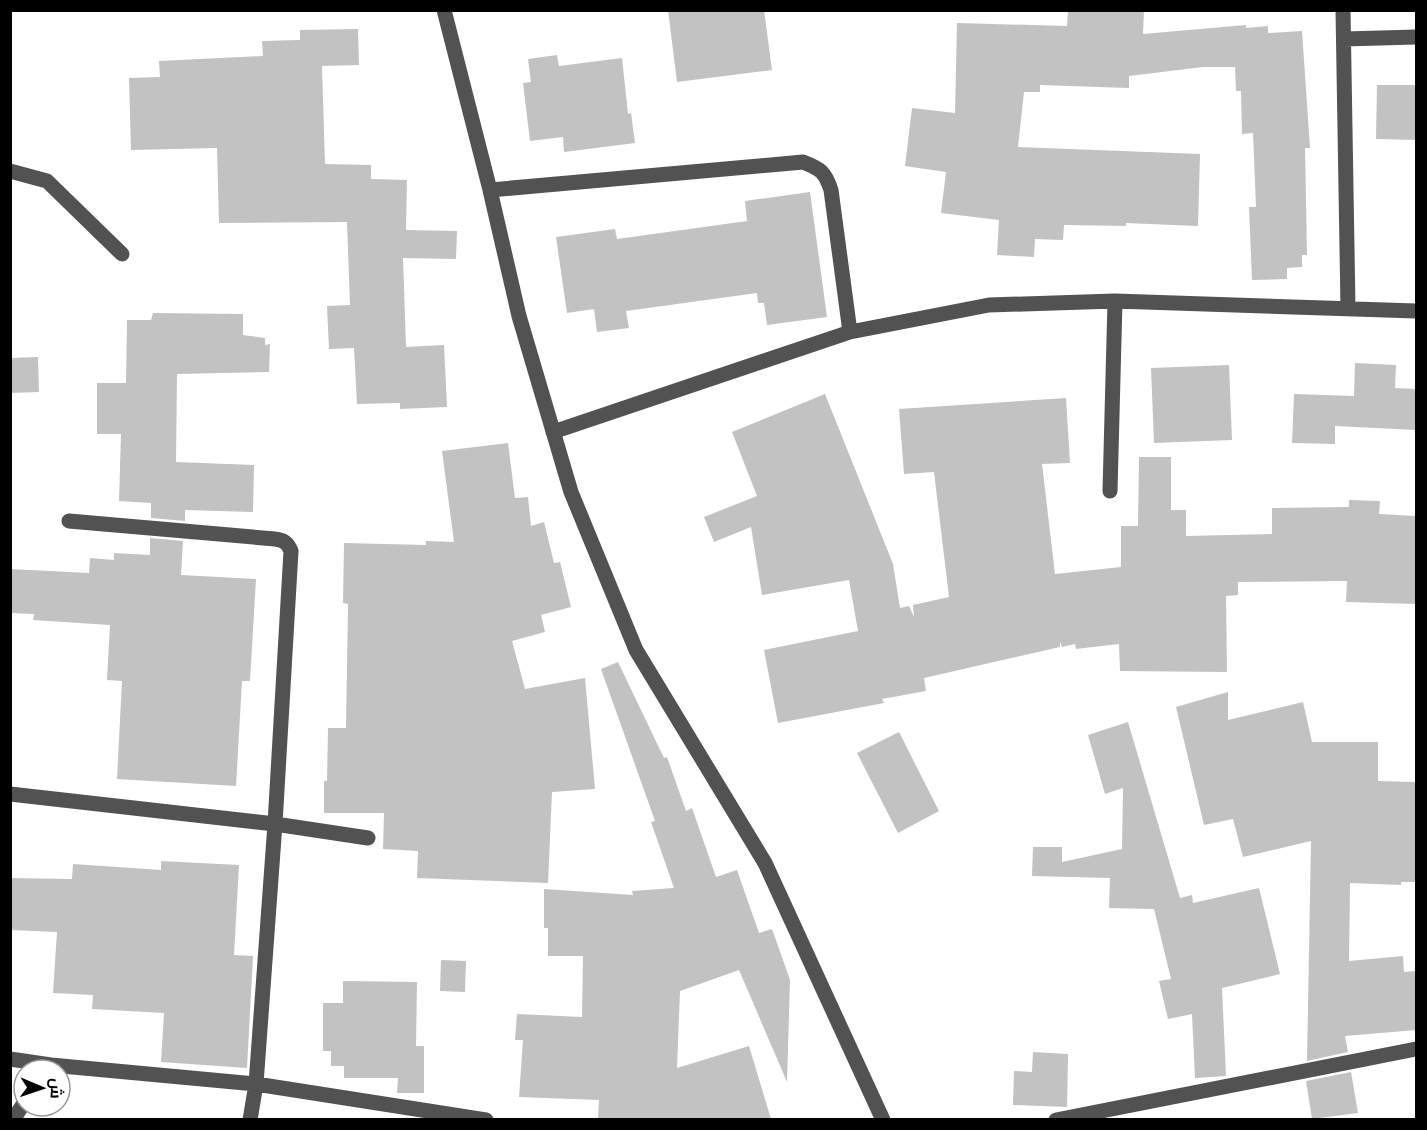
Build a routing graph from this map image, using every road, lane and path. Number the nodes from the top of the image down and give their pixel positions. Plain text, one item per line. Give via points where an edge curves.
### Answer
1 (444, 10) edge
2 (1343, 10) edge
3 (1416, 37) edge
4 (1344, 39) junction
5 (10, 171) edge
6 (490, 189) junction
7 (122, 254) dead end
8 (1115, 301) junction
9 (1348, 308) junction
10 (1416, 311) edge
11 (850, 332) junction
12 (553, 432) junction
13 (1110, 491) dead end
14 (69, 521) dead end
15 (10, 794) edge
16 (275, 824) junction
17 (368, 838) dead end
18 (1416, 1049) edge
19 (72, 1069) edge
20 (256, 1084) junction
21 (250, 1119) edge
22 (486, 1119) edge
23 (883, 1119) edge
24 (1056, 1119) edge

1 - 6 street
2 - 4 street
3 - 4 street
4 - 9 street
5 - 7 street via 46,181
6 - 11 street via 803,162 815,166 825,175 831,190
6 - 12 street via 519,316
8 - 9 street
8 - 11 street via 990,305
8 - 13 street
9 - 10 street
11 - 12 street
12 - 23 street via 571,492 636,650 765,863
14 - 16 street via 275,539 288,545 291,560
15 - 16 street
16 - 17 street
16 - 20 street
18 - 24 street
19 - 20 street
20 - 21 street
20 - 22 street

